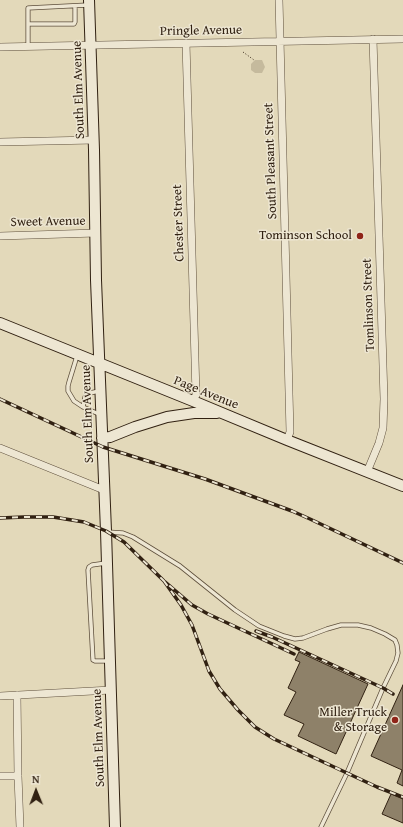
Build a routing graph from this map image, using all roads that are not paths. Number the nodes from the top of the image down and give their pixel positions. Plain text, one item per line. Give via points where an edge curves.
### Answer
1 (278, 0) edge
2 (89, 3) edge
3 (75, 6) junction
4 (28, 24) junction
5 (373, 39) junction
6 (403, 39) edge
7 (280, 41) junction
8 (186, 43) junction
9 (91, 45) junction
10 (28, 46) junction
11 (0, 47) edge
12 (94, 140) junction
13 (0, 142) edge
14 (96, 233) junction
15 (0, 236) edge
16 (0, 323) edge
17 (78, 355) junction
18 (99, 363) junction
19 (100, 391) junction
20 (193, 401) junction
21 (83, 406) junction
22 (221, 412) junction
23 (102, 415) junction
24 (102, 438) junction
25 (287, 440) junction
26 (0, 448) edge
27 (367, 472) junction
28 (403, 486) edge
29 (104, 490) junction
30 (106, 531) junction
31 (107, 563) junction
32 (398, 653) junction
33 (403, 654) edge
34 (110, 660) junction
35 (111, 690) junction
36 (17, 695) junction
37 (0, 696) edge
38 (0, 776) edge
39 (18, 776) junction
40 (20, 827) edge
41 (115, 827) edge
42 (321, 827) edge

1 - 7 street, South Pleasant Street
2 - 3 lane
2 - 9 street, South Elm Avenue
3 - 4 lane via 28,8
3 - 4 lane via 74,24
4 - 10 lane
5 - 6 street, Pringle Avenue
5 - 7 street, Pringle Avenue
5 - 27 street, Tomlinson Street via 384,399 383,428
7 - 8 street, Pringle Avenue
7 - 25 street, South Pleasant Street via 290,432
8 - 9 street, Pringle Avenue
8 - 20 street, Chester Street via 196,394
9 - 10 street, Pringle Avenue
9 - 12 street, South Elm Avenue
10 - 11 street, Pringle Avenue
12 - 13 street
12 - 14 street, South Elm Avenue
14 - 15 street, Sweet Avenue
14 - 18 street, South Elm Avenue
16 - 17 street, Page Avenue
17 - 18 street, Page Avenue
17 - 21 lane via 68,391 74,401
18 - 19 street, South Elm Avenue
18 - 20 street, Page Avenue
19 - 21 lane via 90,393 85,398
19 - 23 street, South Elm Avenue
20 - 22 street, Page Avenue
21 - 23 lane
22 - 24 street via 167,417
22 - 25 street, Page Avenue
23 - 24 street, South Elm Avenue
24 - 29 street, South Elm Avenue
25 - 27 street, Page Avenue
26 - 29 street
27 - 28 street, Page Avenue
29 - 30 street, South Elm Avenue
30 - 31 street, South Elm Avenue
30 - 32 lane via 133,537 160,553 259,626 294,639 342,625 358,625 371,628 395,640
31 - 34 street, South Elm Avenue
31 - 34 lane via 92,565 88,570 93,660
32 - 33 lane
32 - 42 lane
34 - 35 street, South Elm Avenue
35 - 36 street
35 - 41 street, South Elm Avenue
36 - 37 street
36 - 39 street
38 - 39 street
39 - 40 street

